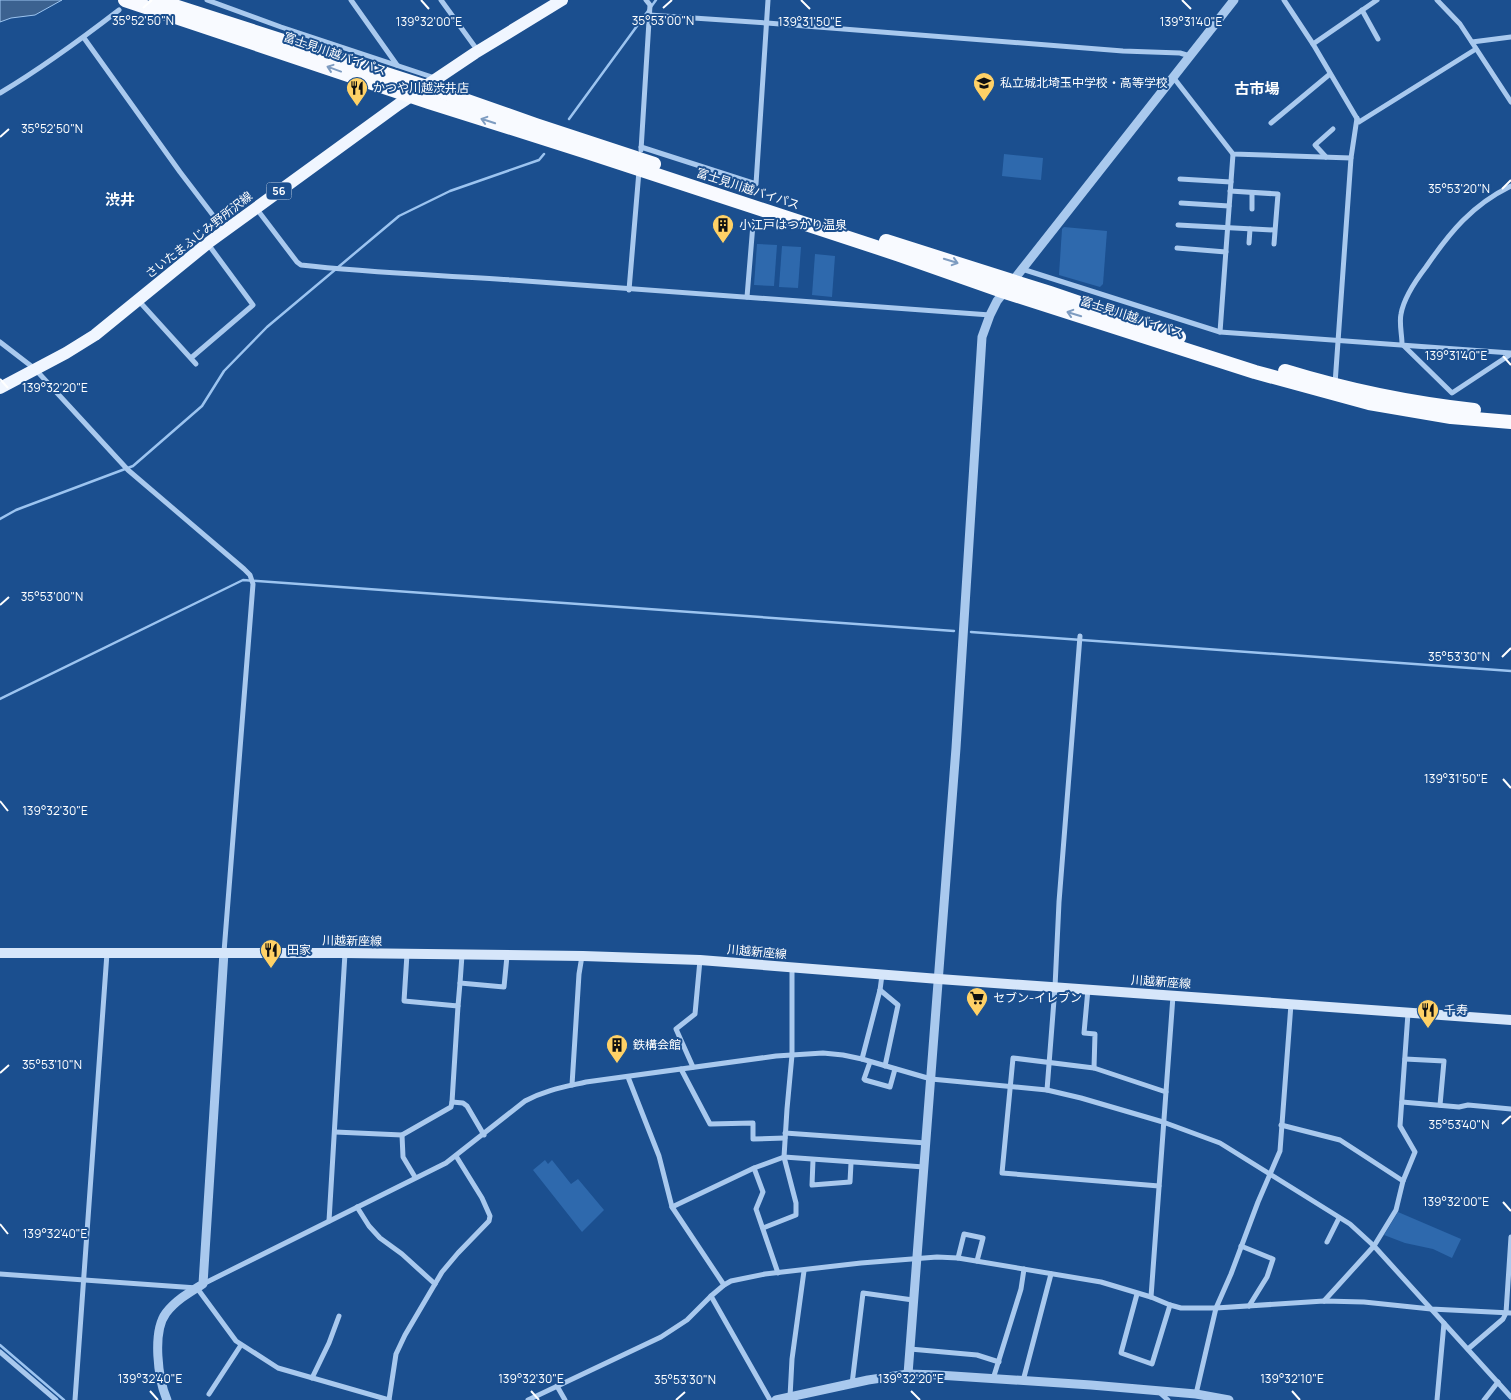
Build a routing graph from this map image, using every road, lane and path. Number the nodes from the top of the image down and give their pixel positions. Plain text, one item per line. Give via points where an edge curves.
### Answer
1 (156, 0) edge
2 (206, 0) edge
3 (351, 0) edge
4 (441, 0) edge
5 (562, 0) edge
6 (646, 0) edge
7 (768, 0) edge
8 (1234, 0) edge
9 (1284, 0) edge
10 (1377, 0) edge
11 (1437, 0) edge
12 (122, 5) edge
13 (1362, 10) junction
14 (649, 15) junction
15 (767, 22) junction
16 (1511, 37) edge
17 (84, 38) junction
18 (1378, 40) dead end
19 (1472, 42) junction
20 (1313, 44) junction
21 (1476, 49) junction
22 (478, 52) junction
23 (1190, 56) junction
24 (397, 65) junction
25 (1330, 74) junction
26 (1173, 77) junction
27 (437, 78) junction
28 (425, 86) junction
29 (0, 93) edge
30 (411, 95) junction
31 (1511, 102) edge
32 (1357, 118) junction
33 (1271, 123) dead end
34 (1333, 129) dead end
35 (1233, 154) junction
36 (1326, 157) junction
37 (640, 158) junction
38 (1351, 158) junction
39 (1180, 179) dead end
40 (1230, 182) junction
41 (1511, 186) edge
42 (1230, 191) junction
43 (1252, 193) junction
44 (1182, 203) dead end
45 (1229, 206) junction
46 (256, 208) junction
47 (1252, 209) dead end
48 (753, 224) dead end
49 (1178, 225) dead end
50 (1228, 228) junction
51 (1250, 228) junction
52 (1274, 230) junction
53 (225, 231) junction
54 (208, 243) junction
55 (1249, 243) dead end
56 (1274, 244) dead end
57 (1177, 248) dead end
58 (1226, 252) junction
59 (1022, 269) junction
60 (1008, 286) junction
61 (629, 290) junction
62 (747, 297) junction
63 (138, 299) junction
64 (990, 315) junction
65 (1220, 332) junction
66 (1338, 339) junction
67 (0, 342) edge
68 (1402, 344) junction
69 (1511, 353) edge
70 (191, 358) junction
71 (196, 364) dead end
72 (35, 369) junction
73 (1335, 385) junction
74 (0, 388) edge
75 (1511, 412) edge
76 (1511, 422) edge
77 (1080, 636) dead end
78 (224, 952) junction
79 (0, 953) edge
80 (107, 953) junction
81 (345, 953) junction
82 (408, 954) junction
83 (462, 955) junction
84 (506, 956) junction
85 (582, 956) junction
86 (700, 960) junction
87 (792, 967) junction
88 (882, 974) junction
89 (939, 979) junction
90 (460, 983) junction
91 (1055, 987) junction
92 (1088, 989) junction
93 (880, 990) junction
94 (1173, 995) junction
95 (1291, 1004) junction
96 (458, 1006) junction
97 (1408, 1012) junction
98 (1511, 1020) edge
99 (792, 1055) junction
100 (862, 1059) junction
101 (1405, 1059) junction
102 (870, 1062) junction
103 (1050, 1064) junction
104 (885, 1066) junction
105 (693, 1068) junction
106 (1094, 1068) junction
107 (681, 1069) junction
108 (895, 1069) junction
109 (628, 1077) junction
110 (931, 1079) junction
111 (572, 1085) junction
112 (1010, 1087) junction
113 (1047, 1090) junction
114 (1166, 1092) junction
115 (452, 1102) junction
116 (1402, 1102) junction
117 (1440, 1105) junction
118 (1511, 1109) edge
119 (1163, 1122) junction
120 (1281, 1125) junction
121 (335, 1132) junction
122 (402, 1135) junction
123 (484, 1135) junction
124 (785, 1136) junction
125 (926, 1143) junction
126 (456, 1156) junction
127 (784, 1157) junction
128 (813, 1160) junction
129 (851, 1163) junction
130 (924, 1167) junction
131 (754, 1168) junction
132 (1270, 1173) junction
133 (415, 1177) junction
134 (1403, 1181) junction
135 (1159, 1186) junction
136 (357, 1207) junction
137 (672, 1207) junction
138 (1340, 1218) junction
139 (329, 1221) junction
140 (763, 1228) junction
141 (1511, 1237) edge
142 (1327, 1242) dead end
143 (1241, 1246) junction
144 (1374, 1246) junction
145 (917, 1258) junction
146 (958, 1258) junction
147 (977, 1261) junction
148 (1024, 1269) junction
149 (804, 1271) junction
150 (778, 1273) junction
151 (0, 1274) edge
152 (1050, 1274) junction
153 (83, 1280) junction
154 (435, 1284) junction
155 (724, 1285) junction
156 (200, 1286) junction
157 (1137, 1294) junction
158 (710, 1296) junction
159 (1150, 1297) junction
160 (913, 1300) junction
161 (1324, 1301) junction
162 (1170, 1305) junction
163 (1249, 1306) junction
164 (1216, 1308) junction
165 (1431, 1309) junction
166 (1508, 1313) edge
167 (339, 1316) dead end
168 (1444, 1323) junction
169 (240, 1345) junction
170 (910, 1349) junction
171 (1468, 1349) junction
172 (0, 1352) edge
173 (999, 1362) junction
174 (908, 1374) junction
175 (312, 1378) junction
176 (993, 1379) junction
177 (1023, 1381) junction
178 (1498, 1382) junction
179 (852, 1384) junction
180 (557, 1386) junction
181 (1159, 1391) junction
182 (209, 1394) dead end
183 (1196, 1394) junction
184 (790, 1397) junction
185 (1511, 1397) edge
186 (56, 1400) edge
187 (75, 1400) edge
188 (167, 1400) edge
189 (389, 1400) edge
190 (528, 1400) edge
191 (565, 1400) edge
192 (770, 1400) edge
193 (776, 1400) edge
194 (1168, 1400) edge
195 (1229, 1400) edge
196 (1437, 1400) edge
197 (1484, 1400) edge

1 - 28 highway, 富士見川越バイパス
2 - 24 street
3 - 24 street
4 - 22 street
5 - 22 main road, さいたまふじみ野所沢線 / 56
6 - 14 street via 650,5
7 - 15 street
8 - 23 street
9 - 20 street
10 - 13 street
11 - 19 street
12 - 17 street
30 -> 12 highway, 富士見川越バイパス
13 - 18 street
13 - 20 street
14 - 15 street
14 - 37 street
15 - 23 street
15 - 37 street via 756,184
16 - 19 street
17 - 29 street
17 - 53 street
19 - 21 street
20 - 25 street
21 - 31 street
21 - 32 street via 1359,122
22 - 27 main road, さいたまふじみ野所沢線 / 56
23 - 26 street
24 - 27 street
25 - 32 street
25 - 33 street
26 - 35 street
26 - 59 street
27 - 28 main road, さいたまふじみ野所沢線 / 56
28 - 30 main road, さいたまふじみ野所沢線 / 56
28 - 37 highway, 富士見川越バイパス via 536,126
37 -> 30 highway, 富士見川越バイパス
30 - 46 main road, さいたまふじみ野所沢線 / 56
32 - 38 street
34 - 36 street via 1315,144
35 - 36 street
35 - 40 street
36 - 38 street
37 - 60 highway, 富士見川越バイパス
37 - 61 street
38 - 66 street
39 - 40 street
40 - 42 street
41 - 68 street via 1483,202 1464,219 1448,235 1418,278 1401,314
42 - 43 street
42 - 45 street
43 - 47 street
43 - 52 street via 1278,194
44 - 45 street
45 - 50 street
46 - 53 main road, さいたまふじみ野所沢線 / 56
46 - 61 street via 301,264
48 - 62 street
49 - 50 street
50 - 51 street
50 - 58 street
51 - 52 street
51 - 55 street
52 - 56 street
53 - 54 main road, さいたまふじみ野所沢線 / 56
54 - 63 main road, さいたまふじみ野所沢線 / 56
54 - 70 street via 253,305
57 - 58 street
58 - 65 street
59 - 60 street
59 - 65 street
60 - 64 street
60 - 73 highway, 富士見川越バイパス
76 -> 60 highway, 富士見川越バイパス via 1418,412 1334,395 1255,372
61 - 62 street
62 - 64 street
63 - 70 street
63 - 72 main road, さいたまふじみ野所沢線 / 56 via 95,335
64 - 89 street via 982,338 979,368
65 - 66 street
66 - 68 street
66 - 73 street
67 - 72 street
68 - 69 street
68 - 69 street via 1452,393
70 - 71 street
72 - 74 main road, さいたまふじみ野所沢線 / 56
72 - 78 street via 128,470 244,569 253,584
73 - 75 highway, 富士見川越バイパス via 1422,403
77 - 91 street
78 - 80 main road, 川越新座線
78 - 81 main road, 川越新座線
78 - 156 street
79 - 80 main road, 川越新座線
80 - 153 street
81 - 82 main road, 川越新座線
81 - 121 street
82 - 83 main road, 川越新座線
82 - 96 street via 404,1001
83 - 84 main road, 川越新座線
83 - 90 street
84 - 85 main road, 川越新座線
84 - 90 street via 504,987
85 - 86 main road, 川越新座線
85 - 111 street
86 - 87 main road, 川越新座線
86 - 105 street via 695,1014 676,1029
87 - 88 main road, 川越新座線
87 - 99 street
88 - 89 main road, 川越新座線
88 - 93 street
89 - 91 main road, 川越新座線
89 - 110 street
90 - 96 street
91 - 92 main road, 川越新座線
91 - 103 street
92 - 94 main road, 川越新座線
92 - 106 street via 1084,1033 1096,1034
93 - 100 street
93 - 104 street via 898,1005
94 - 95 main road, 川越新座線
94 - 114 street
95 - 97 main road, 川越新座線
95 - 120 street
96 - 115 street
97 - 98 main road, 川越新座線
97 - 101 street
99 - 100 street via 823,1053
99 - 105 street
99 - 124 street
100 - 102 street
101 - 116 street
101 - 117 street via 1444,1061
102 - 104 street
102 - 108 street via 864,1079 890,1087
103 - 106 street
103 - 112 street via 1013,1058
103 - 113 street
104 - 108 street
105 - 107 street
106 - 114 street
107 - 109 street
107 - 124 street via 710,1124 753,1123 753,1139
108 - 110 street
109 - 111 street
109 - 137 street via 659,1156
110 - 112 street
110 - 125 street
111 - 123 street via 525,1101
112 - 113 street
112 - 135 street via 1002,1173
113 - 119 street
114 - 119 street
115 - 122 street via 451,1107
115 - 123 street via 467,1106
116 - 117 street
116 - 134 street via 1400,1126 1415,1152
117 - 118 street
119 - 132 street via 1220,1143
119 - 135 street
120 - 132 street via 1280,1151
120 - 134 street via 1340,1140
121 - 122 street
121 - 139 street
122 - 133 street via 403,1157
123 - 126 street
124 - 125 street
124 - 127 street
125 - 130 street
126 - 133 street
126 - 154 street via 490,1216
127 - 128 street
127 - 131 street
127 - 140 street via 796,1215
128 - 129 street
128 - 129 street via 812,1185 850,1182
129 - 130 street
130 - 145 street
131 - 137 street
131 - 140 street via 762,1192 756,1209
132 - 138 street
132 - 143 street
133 - 136 street
134 - 144 street via 1396,1210
135 - 159 street
136 - 139 street
136 - 154 street via 374,1232
137 - 155 street
138 - 142 street
138 - 144 street
139 - 156 street
140 - 150 street
141 - 166 street
143 - 163 street via 1273,1259
143 - 164 street
144 - 161 street
144 - 165 street
145 - 146 street
145 - 149 street
145 - 160 street
146 - 147 street
146 - 147 street via 964,1234 982,1238
147 - 148 street
148 - 152 street
148 - 173 street
149 - 150 street
149 - 184 street
150 - 155 street
151 - 153 street
152 - 157 street via 1101,1282
152 - 177 street
153 - 156 street
153 - 187 street
154 - 189 street via 396,1354
155 - 158 street
156 - 169 street
156 - 188 street via 172,1306 161,1325 159,1374
157 - 159 street
157 - 162 street via 1121,1354 1152,1364
158 - 180 street via 687,1320 662,1337
158 - 192 street
159 - 162 street
160 - 170 street
160 - 179 street via 863,1293
161 - 163 street
161 - 165 street
162 - 164 street
163 - 164 street
164 - 183 street
165 - 166 street
165 - 168 street
166 - 171 street
167 - 175 street
168 - 171 street
168 - 196 street
169 - 175 street via 278,1368
169 - 182 street
170 - 173 street via 977,1355
170 - 174 street
171 - 178 street
172 - 186 street
173 - 176 street
174 - 176 street
174 - 179 street
175 - 189 street
176 - 177 street
177 - 181 street
178 - 185 street
178 - 197 street
179 - 184 street
180 - 190 street
180 - 191 street
181 - 183 street
181 - 194 street
183 - 195 street
184 - 193 street

